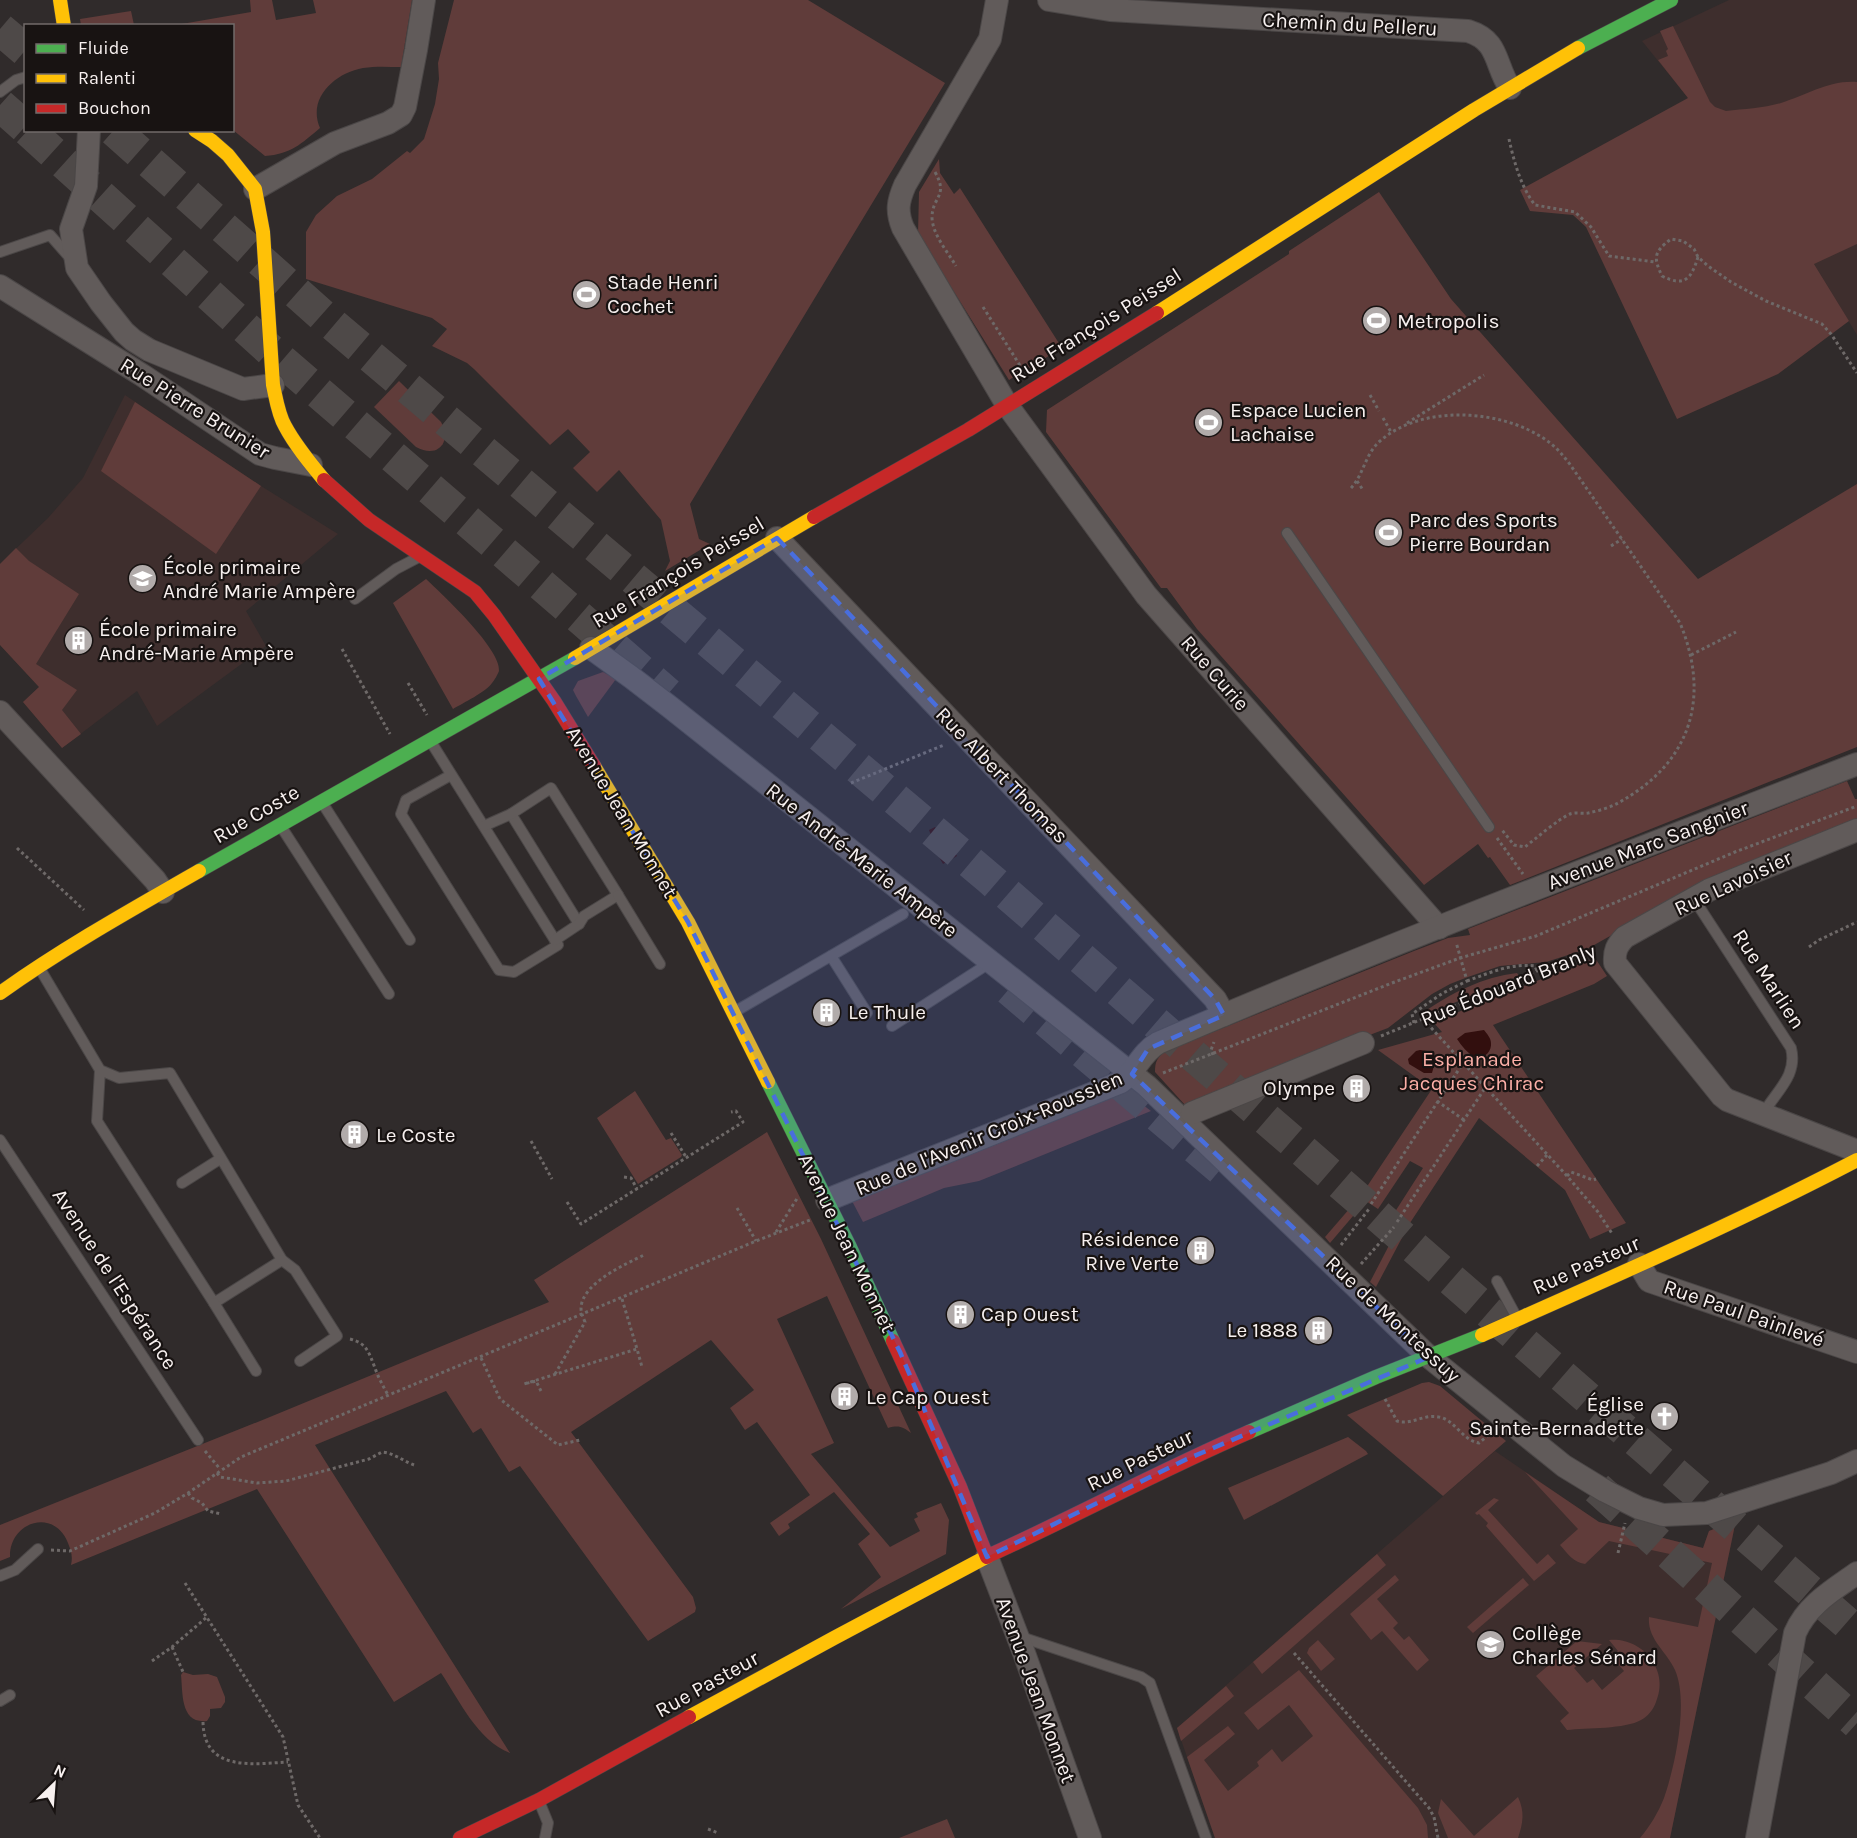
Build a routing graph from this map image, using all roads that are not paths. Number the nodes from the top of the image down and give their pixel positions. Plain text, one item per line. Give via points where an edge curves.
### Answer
1 (60, 0) edge
2 (424, 0) edge
3 (997, 0) edge
4 (1049, 0) edge
5 (1671, 0) edge
6 (1109, 5) edge
7 (64, 24) edge
8 (24, 78) edge
9 (1510, 88) junction
10 (0, 92) edge
11 (89, 132) edge
12 (198, 132) edge
13 (255, 189) junction
14 (0, 252) edge
15 (77, 268) junction
16 (0, 286) edge
17 (273, 386) junction
18 (1007, 405) junction
19 (311, 465) junction
20 (1287, 533) dead end
21 (777, 538) junction
22 (422, 555) junction
23 (355, 599) dead end
24 (591, 648) junction
25 (539, 679) junction
26 (0, 712) edge
27 (433, 737) junction
28 (1857, 764) edge
29 (452, 775) junction
30 (321, 801) junction
31 (511, 814) junction
32 (280, 824) junction
33 (1493, 824) road end
34 (484, 826) junction
35 (1857, 830) edge
36 (163, 892) junction
37 (618, 895) junction
38 (1694, 899) junction
39 (903, 914) dead end
40 (579, 924) junction
41 (1447, 932) junction
42 (410, 940) dead end
43 (555, 940) junction
44 (1616, 948) joint
45 (831, 956) junction
46 (991, 962) junction
47 (660, 964) dead end
48 (38, 966) junction
49 (0, 993) edge
50 (389, 994) dead end
51 (733, 1012) junction
52 (867, 1012) dead end
53 (1224, 1015) junction
54 (892, 1026) dead end
55 (1363, 1043) road end
56 (100, 1070) junction
57 (1139, 1080) junction
58 (1192, 1113) dead end
59 (1763, 1114) junction
60 (0, 1140) edge
61 (1857, 1151) edge
62 (220, 1159) junction
63 (1857, 1160) edge
64 (182, 1183) dead end
65 (827, 1200) junction
66 (282, 1260) junction
67 (1639, 1264) junction
68 (1497, 1281) dead end
69 (214, 1303) junction
70 (1517, 1318) junction
71 (1857, 1352) edge
72 (1429, 1357) junction
73 (300, 1361) dead end
74 (256, 1371) dead end
75 (198, 1440) road end
76 (1857, 1461) edge
77 (38, 1549) road end
78 (987, 1557) junction
79 (1857, 1573) edge
80 (0, 1576) edge
81 (1018, 1636) junction
82 (10, 1695) dead end
83 (0, 1701) edge
84 (539, 1800) junction
85 (460, 1838) edge
86 (545, 1838) edge
87 (1090, 1838) edge
88 (1206, 1838) edge
89 (1757, 1838) edge

1 - 7 street
2 - 13 street via 401,116 335,143
3 - 18 street, Rue Curie via 990,39 898,201 898,215
4 - 6 street, Chemin du Pelleru
5 - 9 street, Rue François Peissel via 1586,43
6 - 9 street, Chemin du Pelleru via 1468,31 1492,46
8 - 10 lane
9 - 18 street, Rue François Peissel
11 - 15 street via 86,186 71,229
12 - 13 street via 228,155
13 - 17 street via 263,232
14 - 15 lane via 50,235
15 - 17 street via 124,332 149,350 243,389
16 - 19 street, Rue Pierre Brunier via 260,454
17 - 19 street via 284,425
18 - 21 street, Rue François Peissel
18 - 41 street, Rue Curie via 1146,595
19 - 22 street via 351,506
20 - 33 lane
21 - 24 street, Rue François Peissel
21 - 53 street, Rue Albert Thomas via 1215,999
22 - 23 lane
22 - 25 street via 475,592
24 - 25 street, Rue François Peissel
24 - 46 street, Rue André-Marie Ampère
25 - 27 street, Rue Coste
25 - 51 street, Avenue Jean Monnet via 669,888
26 - 36 street
27 - 29 lane
27 - 30 street, Rue Coste
28 - 41 street, Avenue Marc Sangnier via 1534,890
29 - 34 lane
29 - 43 lane via 406,800 401,814 419,843 499,970 514,972 558,945
30 - 32 street, Rue Coste
30 - 42 lane
31 - 34 lane
31 - 37 lane via 551,789
31 - 40 lane
32 - 36 street, Rue Coste
32 - 50 lane
34 - 43 lane
35 - 38 street, Rue Lavoisier
36 - 48 street, Rue Coste
37 - 40 lane via 584,916
37 - 47 lane
38 - 44 street, Rue Lavoisier via 1625,937
38 - 59 lane, Rue Marlien via 1791,1048 1793,1067
39 - 45 lane
40 - 43 lane
41 - 53 street, Rue de l'Avenir Croix-Roussien
44 - 59 street, Rue Édouard Branly via 1615,963 1722,1096
45 - 51 lane
45 - 52 lane
46 - 54 lane
46 - 57 street, Rue André-Marie Ampère
48 - 49 street, Rue Coste
48 - 56 lane
51 - 65 street, Avenue Jean Monnet
53 - 57 street, Rue de l'Avenir Croix-Roussien via 1148,1049
55 - 58 street
56 - 62 lane via 119,1078 170,1073
56 - 69 lane via 98,1121
57 - 65 street, Rue de l'Avenir Croix-Roussien via 1121,1082
57 - 72 street, Rue de Montessuy
59 - 61 street, Rue Édouard Branly
60 - 75 lane, Avenue de l'Espérance
62 - 64 lane
62 - 66 lane
63 - 67 street, Rue Pasteur
65 - 78 street, Avenue Jean Monnet via 960,1486
66 - 69 lane
66 - 73 lane via 295,1270 337,1336
67 - 70 street, Rue Pasteur
67 - 71 street, Rue Paul Painlevé via 1649,1281 1656,1284
68 - 70 lane
69 - 74 lane
70 - 72 street, Rue Pasteur
72 - 76 street, Rue de Montessuy via 1564,1466 1631,1504 1663,1515 1707,1513
72 - 78 street, Rue Pasteur via 1187,1459
77 - 80 lane via 15,1570
78 - 81 street, Avenue Jean Monnet
78 - 84 street, Rue Pasteur
79 - 89 street via 1805,1613 1795,1633
81 - 87 street, Avenue Jean Monnet
81 - 88 lane via 1150,1683
82 - 83 lane
84 - 85 street, Rue Pasteur
84 - 86 lane via 548,1823

